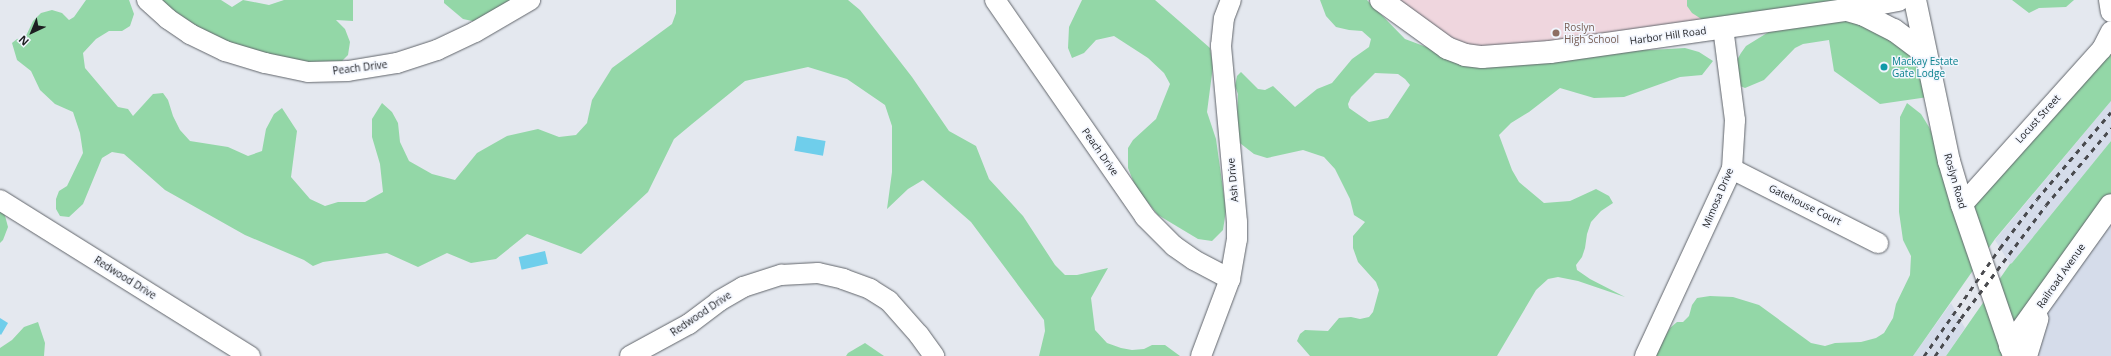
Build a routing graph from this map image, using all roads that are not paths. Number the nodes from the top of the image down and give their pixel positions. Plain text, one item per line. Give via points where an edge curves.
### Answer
1 (147, 0) edge
2 (530, 0) edge
3 (995, 0) edge
4 (1231, 0) edge
5 (1380, 0) edge
6 (1898, 0) edge
7 (1915, 0) edge
8 (2109, 0) edge
9 (1846, 10) junction
10 (2111, 12) edge
11 (1723, 28) junction
12 (2111, 31) edge
13 (1926, 54) junction
14 (1732, 169) junction
15 (0, 200) edge
16 (1962, 205) junction
17 (2111, 205) edge
18 (1878, 242) dead end
19 (1230, 278) junction
20 (2017, 353) edge
21 (250, 356) edge
22 (630, 356) edge
23 (934, 356) edge
24 (1201, 356) edge
25 (1645, 356) edge

1 - 2 street, Peach Drive via 190,34 225,51 308,72 348,71 397,63 437,50 475,32
3 - 19 street, Peach Drive via 1145,217 1174,246 1194,260
4 - 19 street, Ash Drive via 1224,18 1221,46 1237,222 1235,257
5 - 11 street, Harbor Hill Road via 1447,48 1466,55 1482,57 1550,52
6 - 9 street, Harbor Hill Road
7 - 13 street, Roslyn Road
8 - 10 street
9 - 11 street, Harbor Hill Road
9 - 13 street via 1864,15 1894,30
11 - 14 street, Mimosa Drive via 1735,120
12 - 16 street, Locust Street via 2102,49
13 - 16 street, Roslyn Road via 1949,161
14 - 18 street, Gatehouse Court
14 - 25 street, Mimosa Drive
15 - 21 street, Redwood Drive
16 - 20 street, Roslyn Road
17 - 20 street, Railroad Avenue via 2041,305
19 - 24 street, Ash Drive
22 - 23 street, Redwood Drive via 689,324 719,301 743,287 781,275 818,273 870,289 888,301 920,335

